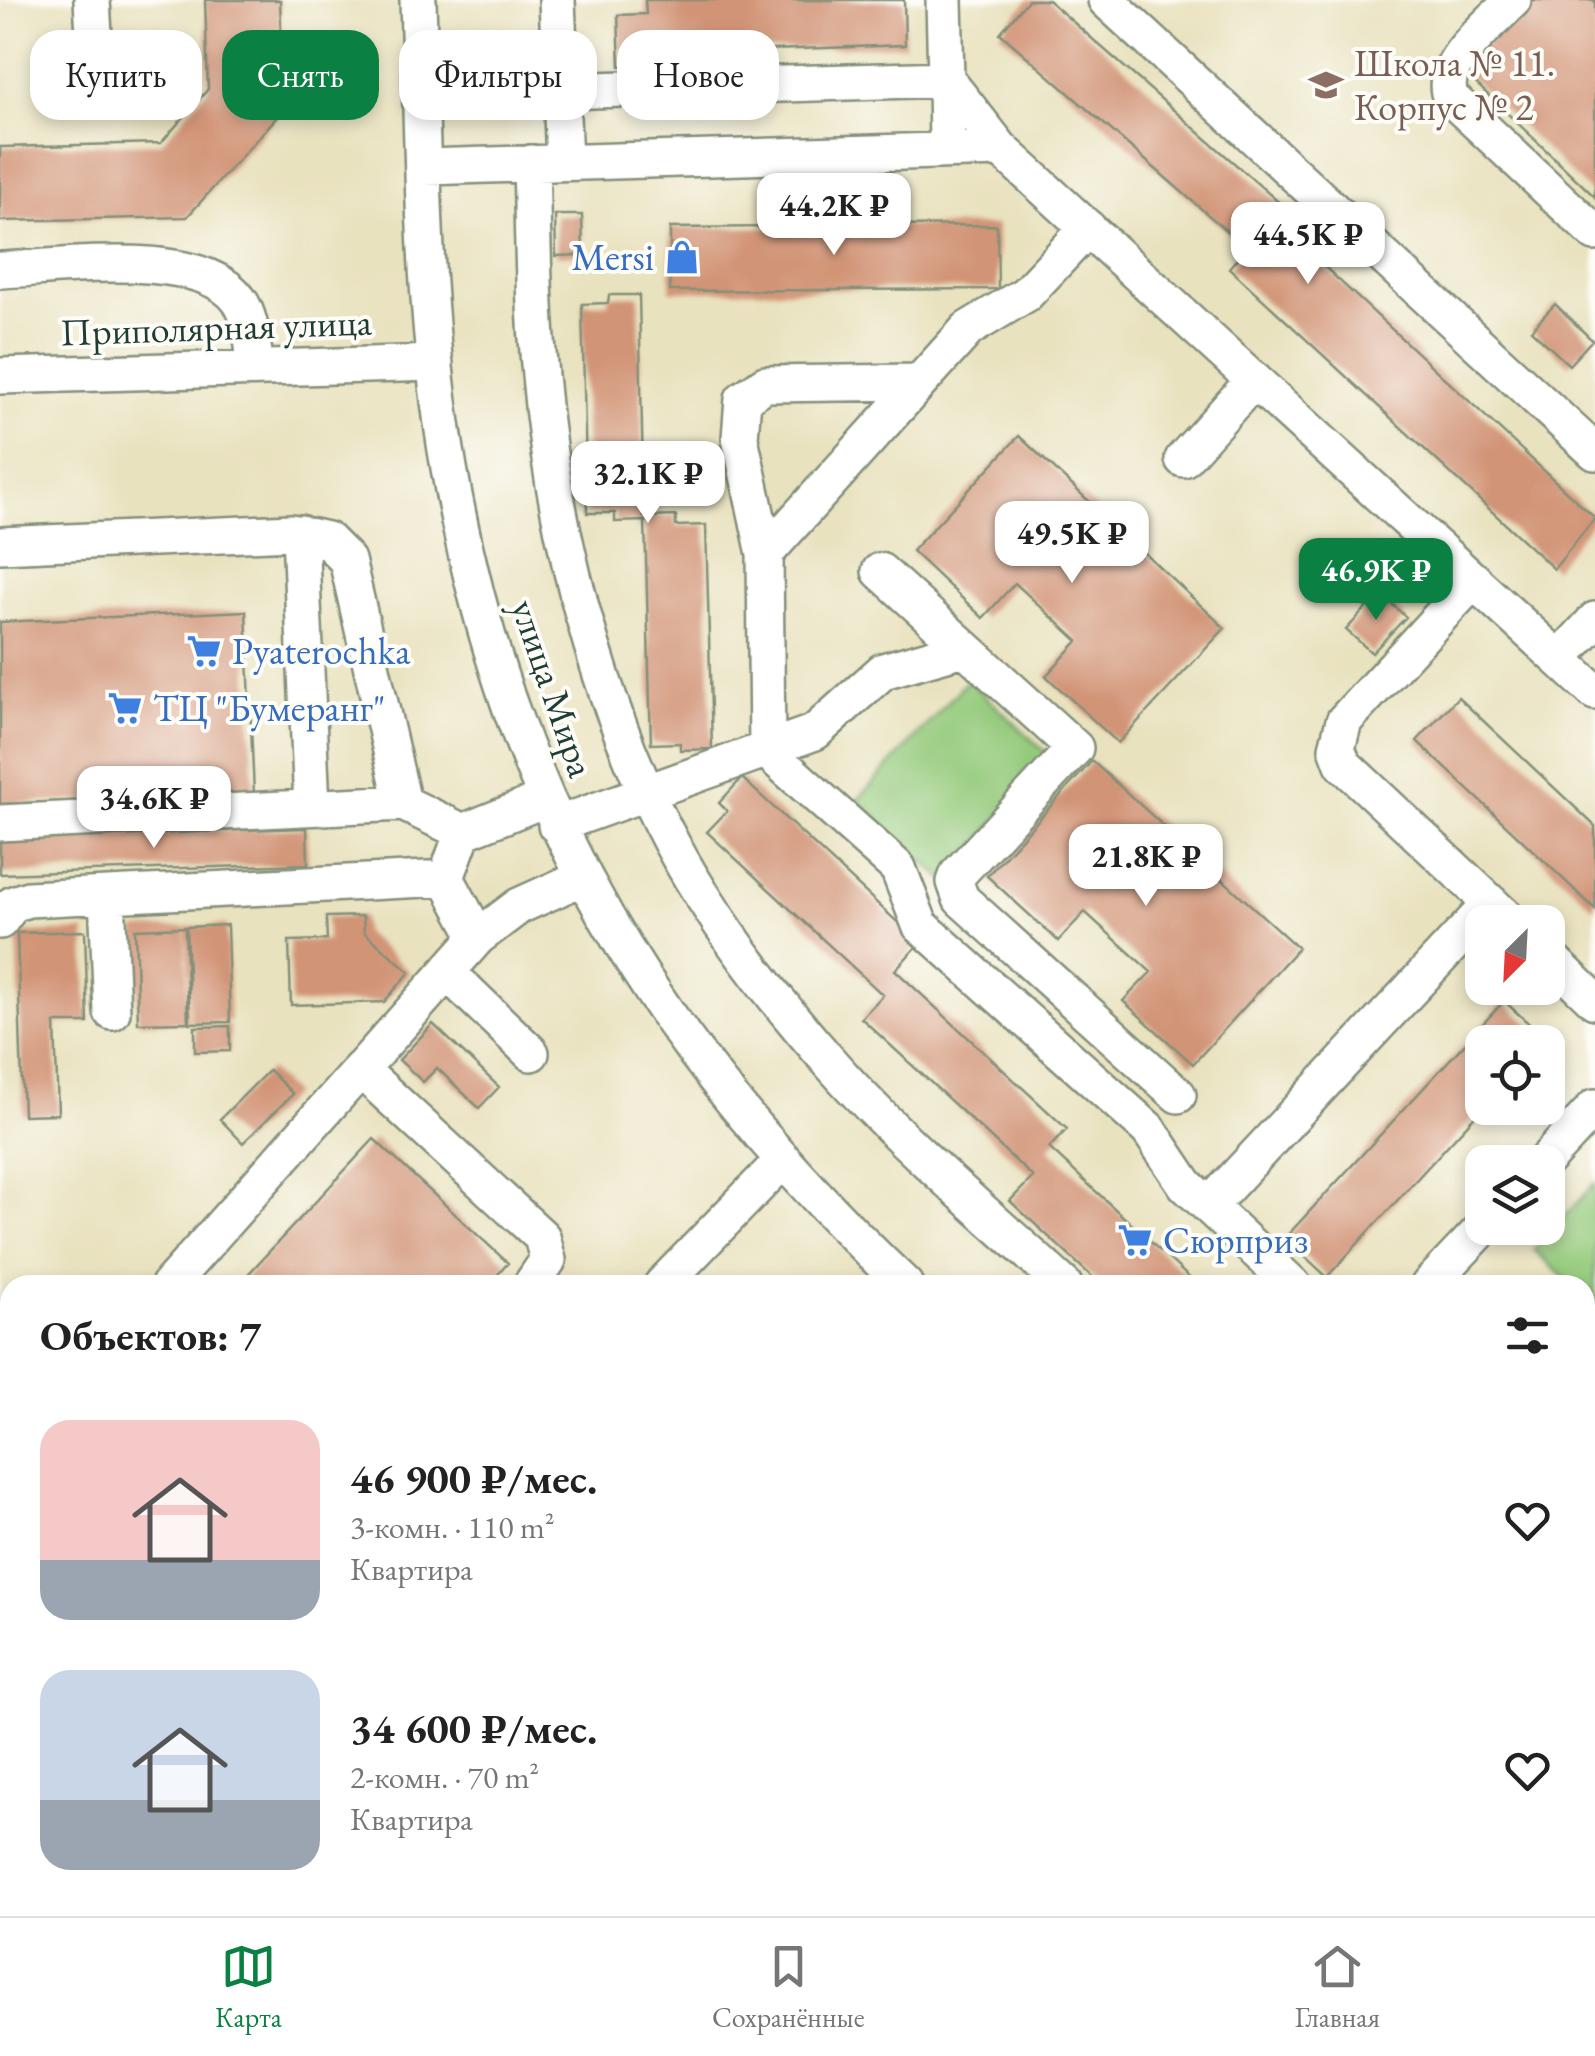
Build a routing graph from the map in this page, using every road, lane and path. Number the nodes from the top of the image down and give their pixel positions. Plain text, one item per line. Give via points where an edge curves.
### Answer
1 (92, 0) edge
2 (418, 0) edge
3 (557, 0) edge
4 (944, 0) edge
5 (1106, 0) edge
6 (1513, 0) edge
7 (94, 30) edge
8 (558, 30) edge
9 (946, 79) junction
10 (597, 90) edge
11 (556, 120) edge
12 (1001, 148) junction
13 (947, 150) junction
14 (548, 163) junction
15 (425, 168) junction
16 (1088, 228) junction
17 (1595, 233) edge
18 (0, 270) edge
19 (435, 362) junction
20 (256, 367) junction
21 (0, 376) edge
22 (1254, 380) junction
23 (918, 382) junction
24 (1595, 452) edge
25 (1183, 459) dead end
26 (300, 533) junction
27 (0, 545) edge
28 (765, 554) junction
29 (880, 571) dead end
30 (1474, 580) junction
31 (1595, 620) edge
32 (964, 648) junction
33 (1559, 659) junction
34 (1595, 692) edge
35 (766, 751) junction
36 (648, 793) junction
37 (403, 803) junction
38 (312, 807) junction
39 (551, 812) junction
40 (0, 823) edge
41 (463, 832) junction
42 (446, 878) junction
43 (581, 878) junction
44 (107, 896) junction
45 (1493, 905) edge
46 (0, 920) edge
47 (478, 937) junction
48 (1465, 949) edge
49 (447, 972) junction
50 (1565, 972) edge
51 (1069, 997) junction
52 (1595, 1001) edge
53 (112, 1012) dead end
54 (1038, 1030) junction
55 (531, 1054) dead end
56 (360, 1070) junction
57 (1178, 1095) dead end
58 (1595, 1107) edge
59 (1560, 1145) edge
60 (783, 1160) junction
61 (1209, 1206) junction
62 (1470, 1245) edge
63 (178, 1275) edge
64 (538, 1275) edge
65 (672, 1275) edge
66 (891, 1275) edge
67 (1053, 1275) edge
68 (1282, 1275) edge
69 (1446, 1275) edge

1 - 7 street
2 - 15 street, улица Мира
3 - 8 street
4 - 9 street
5 - 24 street
6 - 17 street via 1450,70 1446,89
9 - 10 street
9 - 12 street
9 - 13 street
11 - 14 street
12 - 13 street
12 - 16 street
13 - 14 street
14 - 15 street
14 - 36 street via 540,376 553,470 594,644
15 - 19 street, улица Мира
16 - 22 street
16 - 23 street via 1026,294 968,329
18 - 20 street via 151,266 211,276 241,303
19 - 20 street, Приполярная улица
19 - 39 street, улица Мира via 468,561 509,706
20 - 21 street, Приполярная улица
22 - 25 street
22 - 30 street
23 - 28 street
23 - 28 street via 765,384 743,398 740,438
26 - 27 street
26 - 37 street via 327,540 346,560
26 - 38 street
28 - 35 street
29 - 32 street
30 - 33 street
30 - 45 street via 1344,722 1336,748 1343,764
31 - 33 street
32 - 35 street via 883,670 826,724
32 - 51 street via 1075,748 958,874 956,890
33 - 34 street
35 - 36 street
35 - 54 street via 898,868 920,924
36 - 39 street
36 - 67 street via 698,890 835,1069
37 - 38 street
37 - 41 street
38 - 40 street
39 - 41 street
39 - 43 street, улица Мира
41 - 42 street
42 - 44 street
42 - 47 street
43 - 47 street via 519,906
43 - 60 street, улица Мира via 659,1006
44 - 46 street via 28,900 13,904
44 - 53 street
47 - 49 street
48 - 61 street
49 - 55 street
49 - 56 street
50 - 52 street
51 - 54 street
51 - 57 street
54 - 61 street via 1149,1130 1186,1185
56 - 63 street
56 - 64 street via 542,1236 548,1260
58 - 59 street
60 - 65 street
60 - 66 street, улица Мира
61 - 68 street
62 - 69 street

